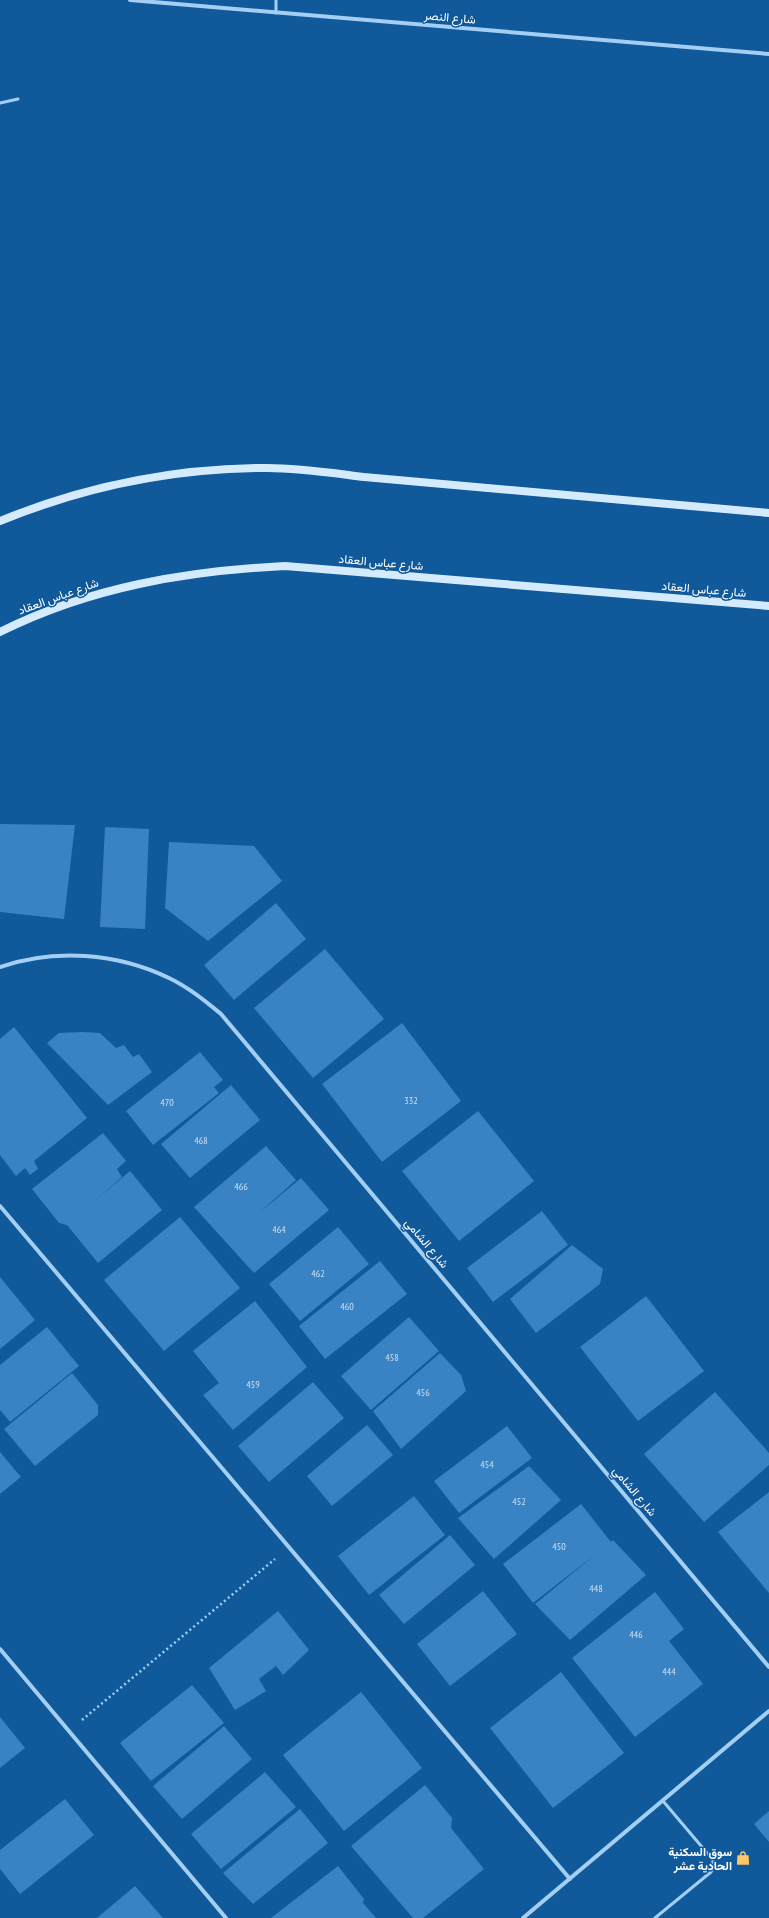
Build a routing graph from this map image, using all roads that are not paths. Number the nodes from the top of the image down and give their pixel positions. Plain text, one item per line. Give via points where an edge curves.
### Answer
1 (130, 0) edge
2 (276, 0) edge
3 (276, 13) junction
4 (769, 54) edge
5 (18, 99) dead end
6 (0, 103) edge
7 (769, 513) edge
8 (0, 521) edge
9 (769, 606) edge
10 (0, 632) edge
11 (0, 967) edge
12 (0, 1206) edge
13 (0, 1649) edge
14 (769, 1667) edge
15 (769, 1711) edge
16 (663, 1800) junction
17 (570, 1879) junction
18 (226, 1918) edge
19 (523, 1918) edge
20 (655, 1918) edge

1 - 3 street, شارع النصر
2 - 3 lane
3 - 4 street, شارع النصر
5 - 6 lane
7 - 8 street via 268,468 220,469 124,482 78,493
9 - 10 street, شارع عباس العقاد via 285,566 229,569 174,576 120,588 66,604
11 - 14 street, شارع الشامي via 44,956 110,958 141,966 170,978 221,1014
12 - 17 street
13 - 18 street
15 - 16 street
16 - 17 street
16 - 20 lane via 714,1864 711,1872
17 - 19 street

